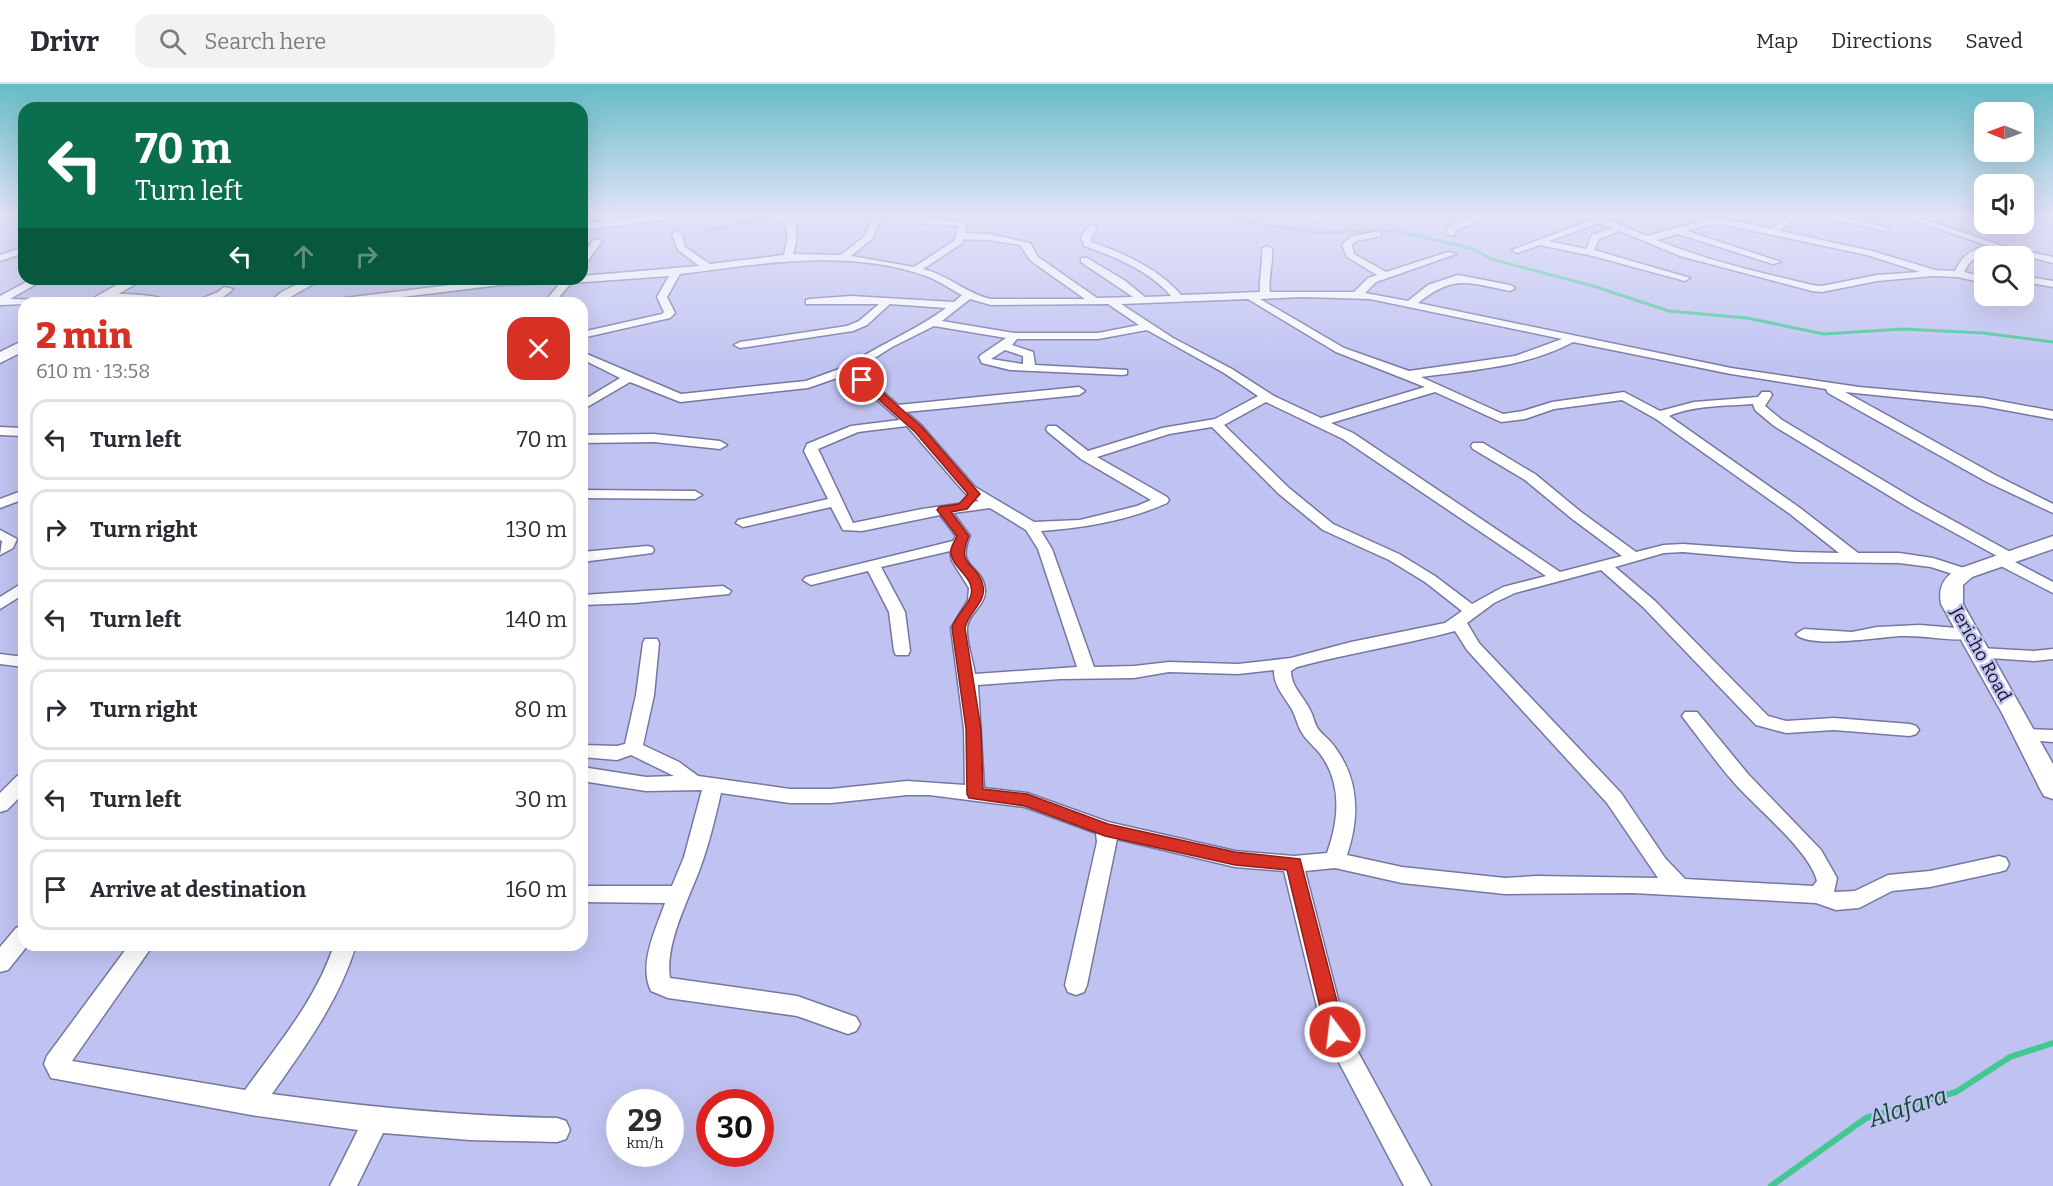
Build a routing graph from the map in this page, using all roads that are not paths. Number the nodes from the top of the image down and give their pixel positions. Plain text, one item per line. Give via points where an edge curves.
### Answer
1 (711, 266) edge
2 (894, 266) edge
3 (921, 266) edge
4 (1046, 266) edge
5 (1095, 266) edge
6 (1136, 266) edge
7 (1268, 266) edge
8 (1369, 266) edge
9 (1411, 266) edge
10 (1642, 266) edge
11 (1724, 266) edge
12 (1910, 266) edge
13 (1961, 266) edge
14 (706, 267) joint
15 (916, 270) junction
16 (676, 272) junction
17 (1927, 272) junction
18 (1958, 274) junction
19 (1384, 275) junction
20 (1685, 278) dead end
21 (1974, 278) edge
22 (588, 279) edge
23 (2035, 280) dead end
24 (2053, 284) edge
25 (29, 285) edge
26 (126, 285) edge
27 (227, 285) edge
28 (304, 285) edge
29 (459, 285) edge
30 (564, 285) edge
31 (1510, 288) dead end
32 (969, 295) junction
33 (1265, 295) junction
34 (1357, 295) junction
35 (1250, 296) junction
36 (104, 297) edge
37 (213, 297) edge
38 (281, 297) edge
39 (372, 297) edge
40 (554, 297) edge
41 (1178, 298) junction
42 (1143, 300) junction
43 (0, 301) edge
44 (888, 301) junction
45 (1102, 301) junction
46 (18, 302) edge
47 (810, 302) dead end
48 (956, 305) junction
49 (1409, 305) junction
50 (18, 307) edge
51 (0, 313) edge
52 (933, 323) junction
53 (1147, 327) junction
54 (588, 334) edge
55 (1014, 336) junction
56 (1570, 339) junction
57 (740, 345) dead end
58 (1005, 346) junction
59 (18, 348) edge
60 (0, 358) edge
61 (588, 358) edge
62 (860, 366) junction
63 (1029, 368) junction
64 (1123, 372) dead end
65 (1408, 375) junction
66 (1763, 376) junction
67 (629, 378) junction
68 (1825, 386) junction
69 (1436, 388) junction
70 (1079, 391) dead end
71 (1266, 397) junction
72 (1763, 400) junction
73 (588, 402) edge
74 (897, 409) junction
75 (2053, 415) edge
76 (1660, 416) junction
77 (910, 422) junction
78 (1217, 422) junction
79 (1318, 423) junction
80 (1052, 429) dead end
81 (588, 439) edge
82 (720, 445) dead end
83 (1478, 446) dead end
84 (1086, 456) junction
85 (588, 494) edge
86 (974, 494) junction
87 (695, 495) dead end
88 (18, 496) edge
89 (835, 502) junction
90 (0, 504) edge
91 (992, 504) junction
92 (963, 507) junction
93 (2053, 509) edge
94 (943, 510) junction
95 (743, 523) dead end
96 (1031, 527) junction
97 (0, 534) edge
98 (2053, 542) edge
99 (959, 544) junction
100 (647, 550) dead end
101 (0, 551) edge
102 (588, 556) edge
103 (1632, 556) junction
104 (1855, 558) junction
105 (2004, 559) junction
106 (1603, 564) junction
107 (873, 566) junction
108 (1965, 573) junction
109 (1558, 576) junction
110 (811, 580) dead end
111 (2053, 588) edge
112 (18, 591) edge
113 (723, 591) dead end
114 (588, 600) edge
115 (0, 604) edge
116 (1466, 617) junction
117 (1804, 634) dead end
118 (651, 643) dead end
119 (1975, 644) junction
120 (902, 651) dead end
121 (2053, 654) edge
122 (0, 659) edge
123 (18, 661) edge
124 (1291, 663) junction
125 (1087, 673) junction
126 (968, 684) junction
127 (1691, 716) dead end
128 (1910, 730) dead end
129 (2025, 735) junction
130 (2053, 736) edge
131 (633, 748) junction
132 (588, 751) edge
133 (588, 775) edge
134 (692, 782) junction
135 (713, 785) junction
136 (18, 787) edge
137 (2053, 789) edge
138 (975, 794) junction
139 (0, 805) edge
140 (1105, 829) junction
141 (1335, 860) junction
142 (1294, 864) junction
143 (1999, 864) dead end
144 (1680, 888) junction
145 (588, 894) edge
146 (680, 895) junction
147 (1816, 895) junction
148 (18, 941) edge
149 (138, 951) edge
150 (343, 951) edge
151 (0, 963) edge
152 (1076, 986) dead end
153 (848, 1024) dead end
154 (252, 1103) junction
155 (376, 1120) junction
156 (557, 1130) dead end
157 (344, 1186) edge
158 (1418, 1186) edge

1 - 14 street
2 - 15 street
3 - 15 street
4 - 45 street
5 - 42 street
6 - 41 street
7 - 33 street
8 - 19 street
9 - 19 street
10 - 20 street
11 - 17 street via 1818,289
12 - 17 street
13 - 18 street
14 - 16 street
15 - 32 street
16 - 22 street
16 - 54 street via 662,297 668,315
17 - 18 street
18 - 21 street
19 - 34 street via 1372,280
23 - 24 street
25 - 43 street
26 - 36 street
27 - 37 street via 222,294
28 - 38 street
29 - 39 street
30 - 40 street
31 - 49 street via 1458,278 1432,287
32 - 45 street via 1004,303
32 - 48 street
33 - 34 street
33 - 35 street
34 - 49 street
35 - 41 street
35 - 65 street via 1340,350
41 - 42 street
42 - 45 street
43 - 46 street
44 - 47 street
44 - 48 street
44 - 57 street via 863,323 849,329
45 - 53 street
48 - 52 street
49 - 56 street
50 - 51 street
52 - 55 street
52 - 62 street via 888,345
53 - 55 street via 1098,336
53 - 71 street via 1228,371
55 - 58 street
56 - 65 street via 1557,348 1513,359
56 - 66 street
58 - 63 street via 1029,354
58 - 63 street via 985,359 998,366
59 - 60 street
61 - 67 street
62 - 67 street via 808,384 729,391 690,399
62 - 74 street via 862,380
63 - 64 street
65 - 69 street
66 - 68 street
66 - 72 street via 1767,397
67 - 73 street
68 - 75 street via 1983,402
68 - 93 street
69 - 76 street via 1501,418 1624,396
69 - 79 street
70 - 74 street
71 - 78 street
71 - 79 street
72 - 76 street via 1727,402
72 - 105 street via 1759,407 1778,423
74 - 77 street
76 - 104 street
77 - 86 street
77 - 89 street via 855,429 812,447
78 - 84 street via 1167,431
78 - 116 street via 1284,491 1329,527 1394,556 1430,579
79 - 109 street via 1367,449
80 - 84 street
81 - 82 street via 654,438
83 - 103 street via 1530,477
84 - 96 street via 1162,500 1142,509 1080,524
85 - 87 street
86 - 91 street
86 - 92 street
88 - 90 street
89 - 94 street via 848,527 854,528
89 - 95 street
91 - 92 street
91 - 96 street
92 - 94 street
94 - 99 street via 963,536
96 - 125 street via 1045,549
97 - 101 street via 10,539
98 - 105 street
99 - 107 street
99 - 126 street via 959,559 977,587 977,596 960,620 959,628
100 - 102 street
103 - 104 street via 1683,548
103 - 106 street
104 - 108 street via 1916,560
105 - 108 street
105 - 111 street
106 - 109 street
106 - 128 street via 1649,604 1762,721 1786,727 1834,724
107 - 110 street
107 - 120 street via 897,612
108 - 119 street, Jericho Road via 1955,578 1949,594
109 - 116 street via 1509,590
112 - 115 street
113 - 114 street
116 - 124 street via 1451,627 1351,646
116 - 144 street via 1473,646 1614,798 1658,864
117 - 119 street via 1852,637 1920,630
118 - 131 street
119 - 121 street via 2034,656
119 - 129 street, Jericho Road
122 - 123 street
124 - 125 street via 1238,669 1169,667
124 - 141 street via 1283,669 1283,682 1305,713 1308,729 1332,759 1346,794 1346,832
125 - 126 street via 982,679
126 - 138 street via 974,729
127 - 147 street via 1822,869 1827,885
129 - 130 street
129 - 137 street, Jericho Road
131 - 132 street via 617,753
131 - 134 street via 678,768
133 - 134 street via 646,784
134 - 135 street
135 - 138 street via 790,796 907,788
135 - 146 street
136 - 139 street
138 - 140 street via 1027,800
140 - 142 street via 1235,859
140 - 152 street via 1107,842
141 - 142 street
141 - 144 street via 1402,876 1505,886
142 - 158 street via 1335,1032
143 - 147 street via 1930,879 1888,883 1859,899 1836,901
144 - 147 street
145 - 146 street
146 - 153 street via 665,937 656,976 659,984 798,1006
148 - 151 street
149 - 154 street via 68,1046 57,1068
150 - 154 street via 325,995
154 - 155 street
155 - 156 street
155 - 157 street

